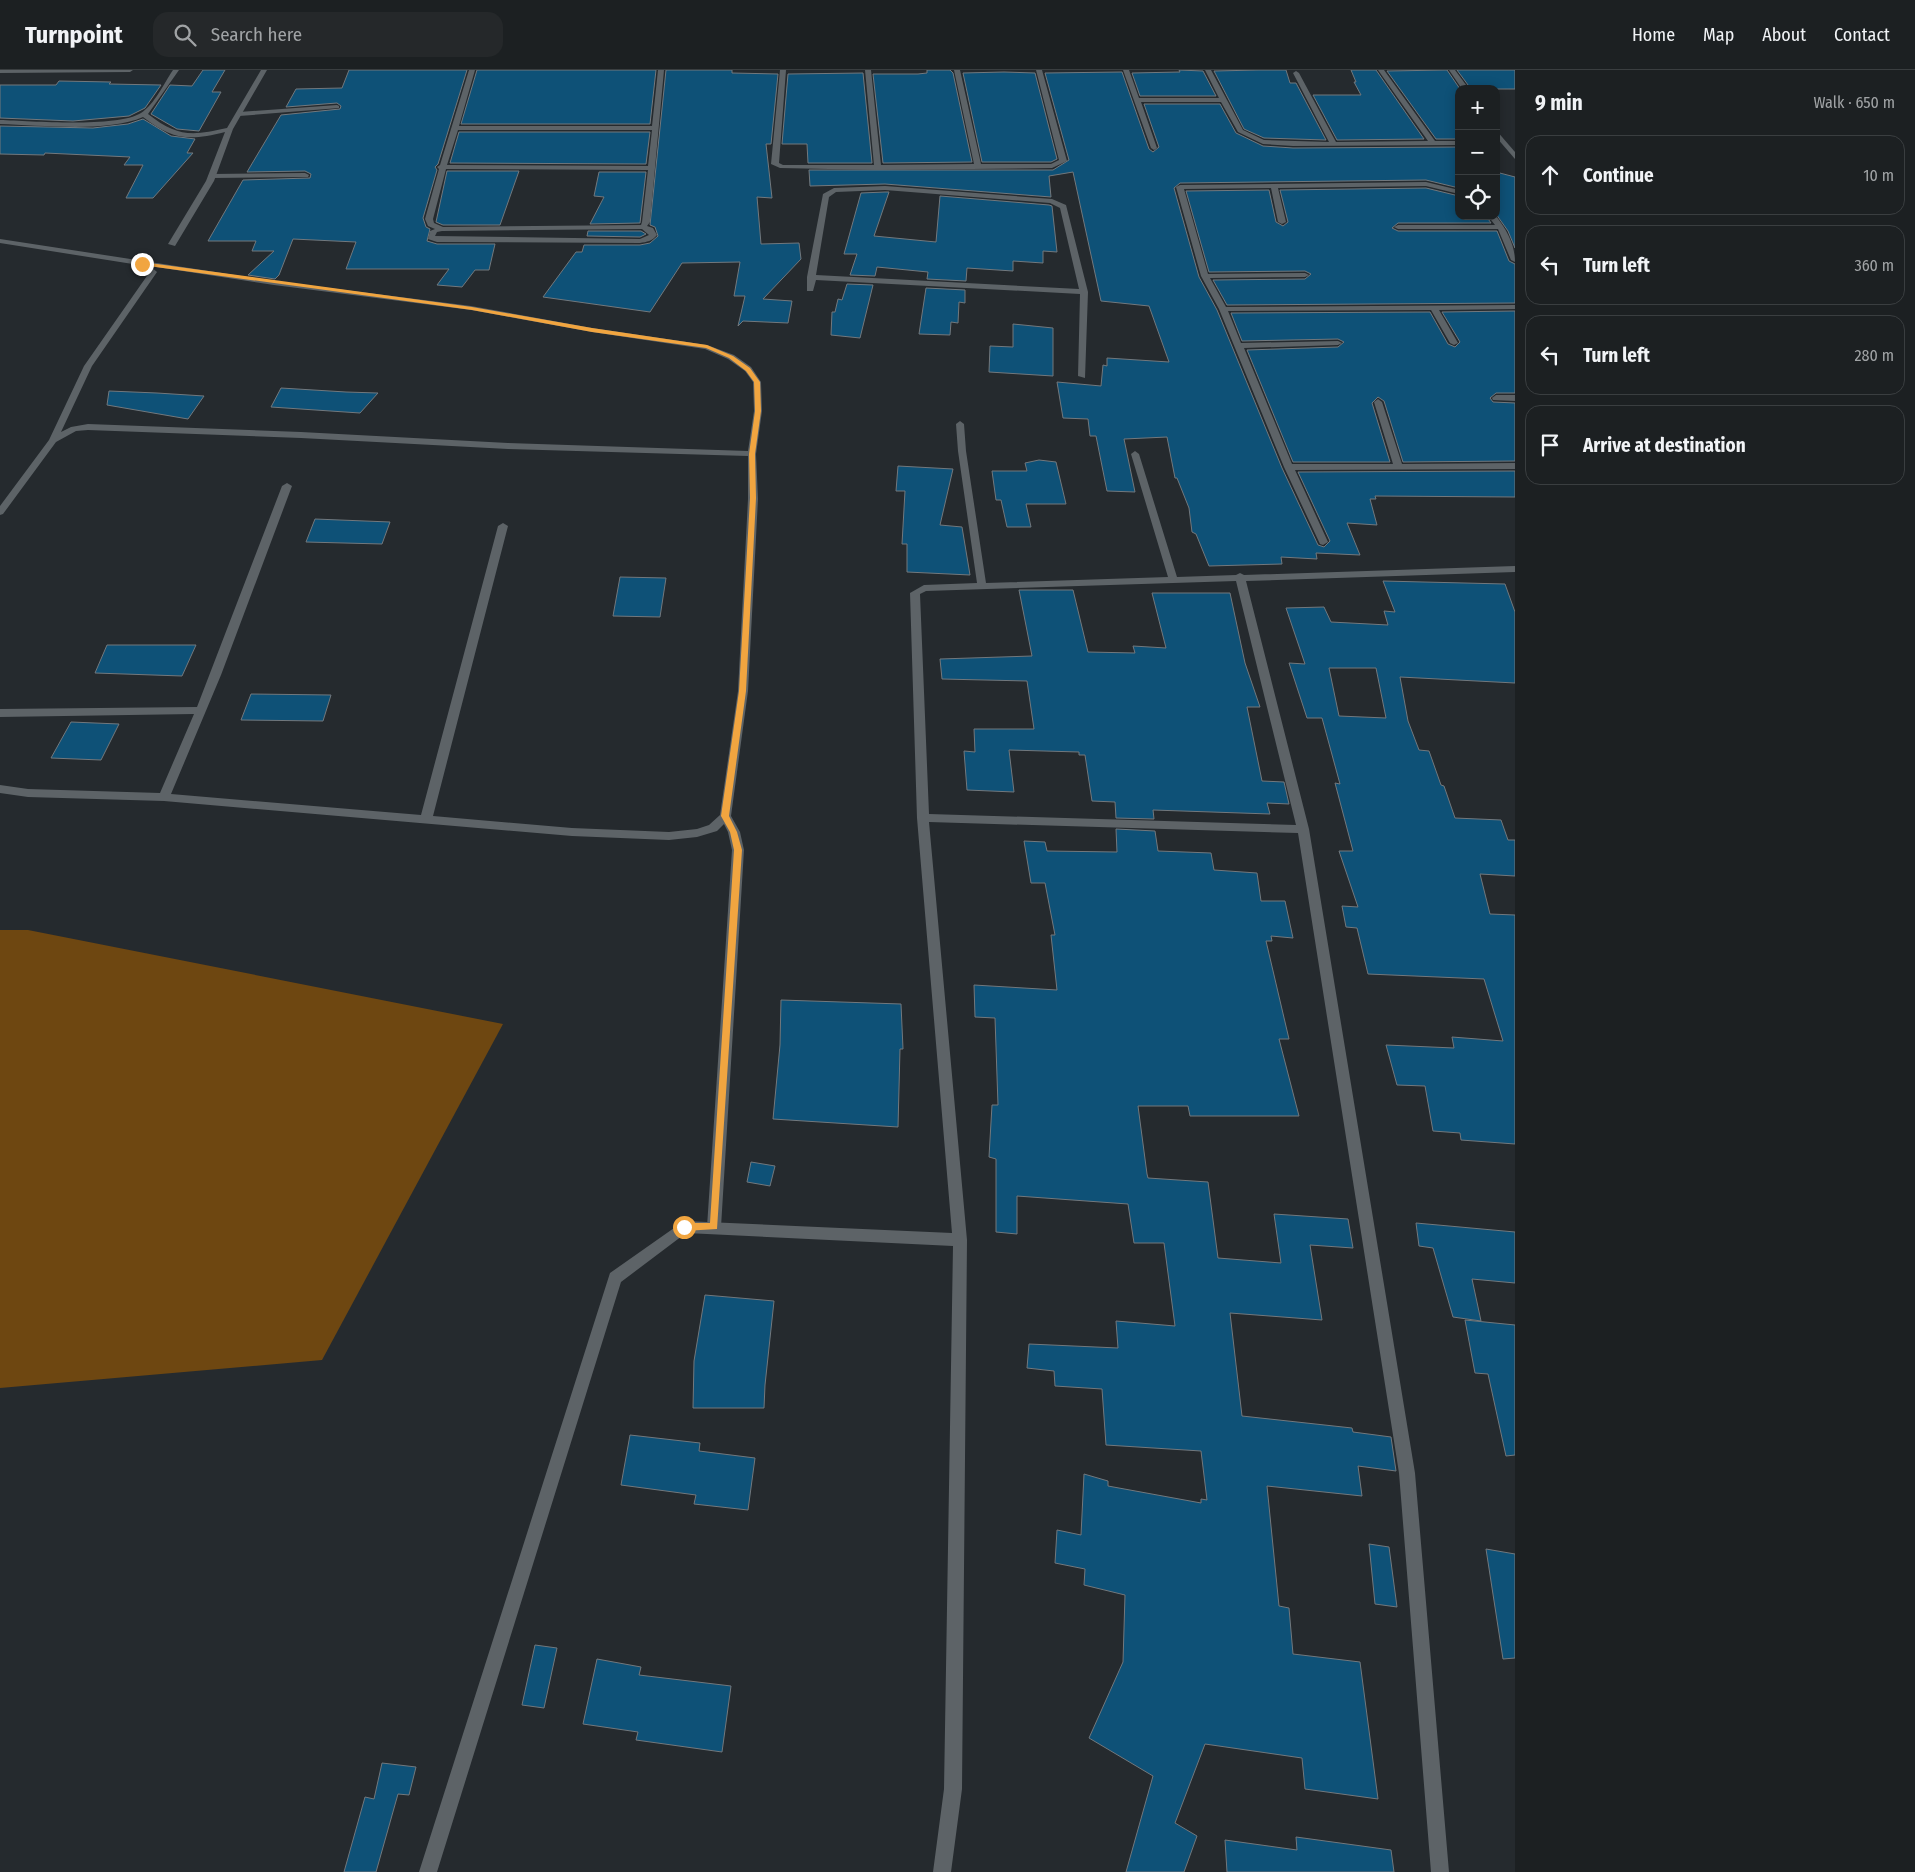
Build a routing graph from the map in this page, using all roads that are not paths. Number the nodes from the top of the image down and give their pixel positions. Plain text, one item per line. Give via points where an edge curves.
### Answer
1 (130, 70) edge
2 (176, 70) edge
3 (264, 70) edge
4 (472, 70) edge
5 (661, 70) edge
6 (783, 70) edge
7 (868, 70) edge
8 (957, 70) edge
9 (1039, 70) edge
10 (1126, 70) edge
11 (1208, 70) edge
12 (1381, 70) edge
13 (1452, 70) edge
14 (0, 71) edge
15 (1296, 73) dead end
16 (1463, 85) edge
17 (1137, 100) junction
18 (1224, 100) junction
19 (337, 107) dead end
20 (144, 114) junction
21 (239, 114) junction
22 (0, 122) edge
23 (457, 128) junction
24 (656, 128) junction
25 (230, 129) junction
26 (1500, 143) edge
27 (1334, 144) junction
28 (1434, 144) junction
29 (1455, 144) edge
30 (1154, 148) dead end
31 (1515, 157) edge
32 (441, 167) junction
33 (978, 167) junction
34 (651, 168) junction
35 (306, 175) dead end
36 (212, 176) junction
37 (884, 176) junction
38 (1274, 186) junction
39 (1455, 191) edge
40 (1495, 220) edge
41 (1282, 222) dead end
42 (643, 227) junction
43 (1501, 227) junction
44 (442, 228) junction
45 (1398, 228) dead end
46 (0, 241) edge
47 (172, 244) dead end
48 (1515, 260) edge
49 (142, 264) junction
50 (1306, 275) dead end
51 (1205, 276) junction
52 (811, 277) junction
53 (810, 289) dead end
54 (1084, 292) junction
55 (1433, 307) junction
56 (1515, 307) edge
57 (1223, 309) junction
58 (1338, 343) dead end
59 (1454, 343) dead end
60 (1237, 346) junction
61 (1082, 376) dead end
62 (1496, 398) dead end
63 (1515, 398) edge
64 (1378, 402) dead end
65 (960, 424) dead end
66 (53, 440) junction
67 (752, 454) junction
68 (1135, 454) dead end
69 (1289, 466) junction
70 (1398, 466) junction
71 (1515, 466) edge
72 (287, 486) dead end
73 (0, 512) edge
74 (503, 526) dead end
75 (1324, 542) dead end
76 (1515, 569) edge
77 (1240, 576) junction
78 (1174, 579) junction
79 (982, 586) junction
80 (201, 710) junction
81 (0, 713) edge
82 (0, 789) edge
83 (164, 797) junction
84 (725, 816) junction
85 (923, 818) junction
86 (426, 819) junction
87 (1303, 829) junction
88 (714, 1226) junction
89 (960, 1240) junction
90 (428, 1872) edge
91 (942, 1872) edge
92 (1440, 1872) edge

1 - 14 street
2 - 20 street
3 - 21 street
4 - 23 street
5 - 24 street
6 - 37 street via 775,164
7 - 37 street
8 - 33 street
9 - 33 street via 1062,161 1052,166
10 - 17 street
11 - 18 street
12 - 28 street
13 - 16 street
15 - 27 street
17 - 18 street
17 - 30 street
18 - 27 street via 1240,131 1264,142
19 - 21 street
20 - 22 street via 130,120 108,122
20 - 25 street via 164,130 184,134 209,134
21 - 25 street
23 - 24 street
23 - 32 street
24 - 34 street
25 - 36 street
26 - 31 street
27 - 28 street
28 - 29 street
32 - 34 street
32 - 44 street via 429,219 431,224
33 - 37 street
34 - 42 street
35 - 36 street
36 - 47 street
37 - 52 street via 834,190 826,196
37 - 54 street via 1052,201 1063,207
38 - 39 street via 1426,184
38 - 41 street
38 - 51 street via 1180,187
40 - 43 street
42 - 44 street
42 - 44 street via 653,235 640,241 437,240 431,237
43 - 45 street
43 - 48 street
46 - 49 street
49 - 66 street via 153,272 88,366
49 - 67 street via 472,308 707,347 731,357 748,369 757,382 758,411
50 - 51 street
51 - 57 street
52 - 53 street
52 - 54 street
54 - 61 street
55 - 56 street
55 - 57 street
55 - 59 street
57 - 60 street
58 - 60 street
60 - 69 street
62 - 63 street
64 - 70 street
65 - 79 street
66 - 67 street via 74,429 88,427
66 - 73 street
67 - 84 street via 753,498 743,691
68 - 78 street
69 - 70 street
69 - 75 street
70 - 71 street
72 - 80 street
74 - 86 street
76 - 77 street
77 - 78 street
77 - 87 street
78 - 79 street
79 - 85 street via 924,588 915,594
80 - 81 street
80 - 83 street
82 - 83 street via 28,793
83 - 86 street
84 - 86 street via 713,828 696,834 669,836 572,832
84 - 88 street via 734,832 738,850
85 - 87 street
85 - 89 street
87 - 92 street via 1406,1474
88 - 89 street
88 - 90 street via 684,1227 615,1278
89 - 91 street via 953,1789

